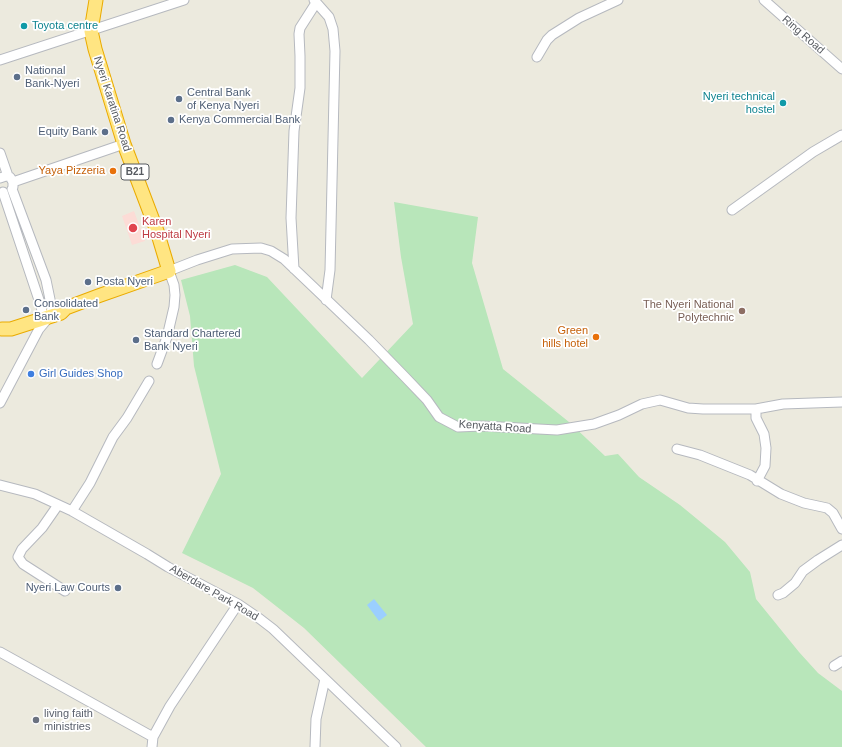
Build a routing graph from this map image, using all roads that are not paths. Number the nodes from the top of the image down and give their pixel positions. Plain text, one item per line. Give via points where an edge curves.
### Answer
1 (96, 0) edge
2 (184, 0) edge
3 (618, 0) edge
4 (764, 0) edge
5 (315, 1) edge
6 (91, 31) junction
7 (537, 57) dead end
8 (0, 60) edge
9 (842, 69) edge
10 (842, 135) edge
11 (124, 144) junction
12 (0, 153) edge
13 (6, 184) edge
14 (732, 210) dead end
15 (294, 269) junction
16 (169, 272) junction
17 (326, 300) junction
18 (45, 317) junction
19 (1, 329) edge
20 (157, 364) dead end
21 (149, 381) dead end
22 (842, 402) edge
23 (0, 403) edge
24 (756, 409) junction
25 (677, 450) dead end
26 (757, 481) junction
27 (0, 485) edge
28 (58, 505) junction
29 (72, 511) junction
30 (842, 529) edge
31 (842, 545) edge
32 (65, 591) dead end
33 (778, 595) dead end
34 (238, 604) junction
35 (0, 652) edge
36 (842, 661) edge
37 (834, 666) dead end
38 (325, 679) junction
39 (152, 744) edge
40 (315, 747) edge
41 (396, 747) edge

1 - 6 highway, Nyeri Karatina Road / B21
2 - 6 street
3 - 7 street via 579,18 552,35 546,40
4 - 9 street, Ring Road
5 - 15 street via 299,34 300,88 294,131 291,218
5 - 17 street via 329,17 335,51 330,270
6 - 8 street
6 - 11 highway, Nyeri Karatina Road / B21
10 - 14 street via 813,152
11 - 13 street
11 - 16 highway, Nyeri Karatina Road / B21
12 - 13 street
13 - 18 street
15 - 16 street, Kenyatta Road via 271,251 253,248 232,249
15 - 17 street, Kenyatta Road
16 - 18 highway
16 - 20 street via 174,285 174,307
17 - 24 street, Kenyatta Road via 427,400 438,417 458,426 557,430 594,424 642,404 660,400 688,408
18 - 19 highway via 11,329
18 - 23 street
21 - 29 street via 113,437 90,483
22 - 24 street, Kenyatta Road via 783,404
24 - 26 street via 756,418 764,434 766,448 765,466
25 - 26 street via 700,455 750,475
26 - 30 street via 804,503 827,508
27 - 28 street, Aberdare Park Road via 35,494
28 - 29 street, Aberdare Park Road
28 - 32 street via 18,557 24,564
29 - 34 street, Aberdare Park Road
31 - 33 street via 803,571 795,583
34 - 38 street, Aberdare Park Road via 273,629
34 - 39 street via 170,706
35 - 39 street
36 - 37 street
38 - 40 street via 316,719
38 - 41 street, Aberdare Park Road

